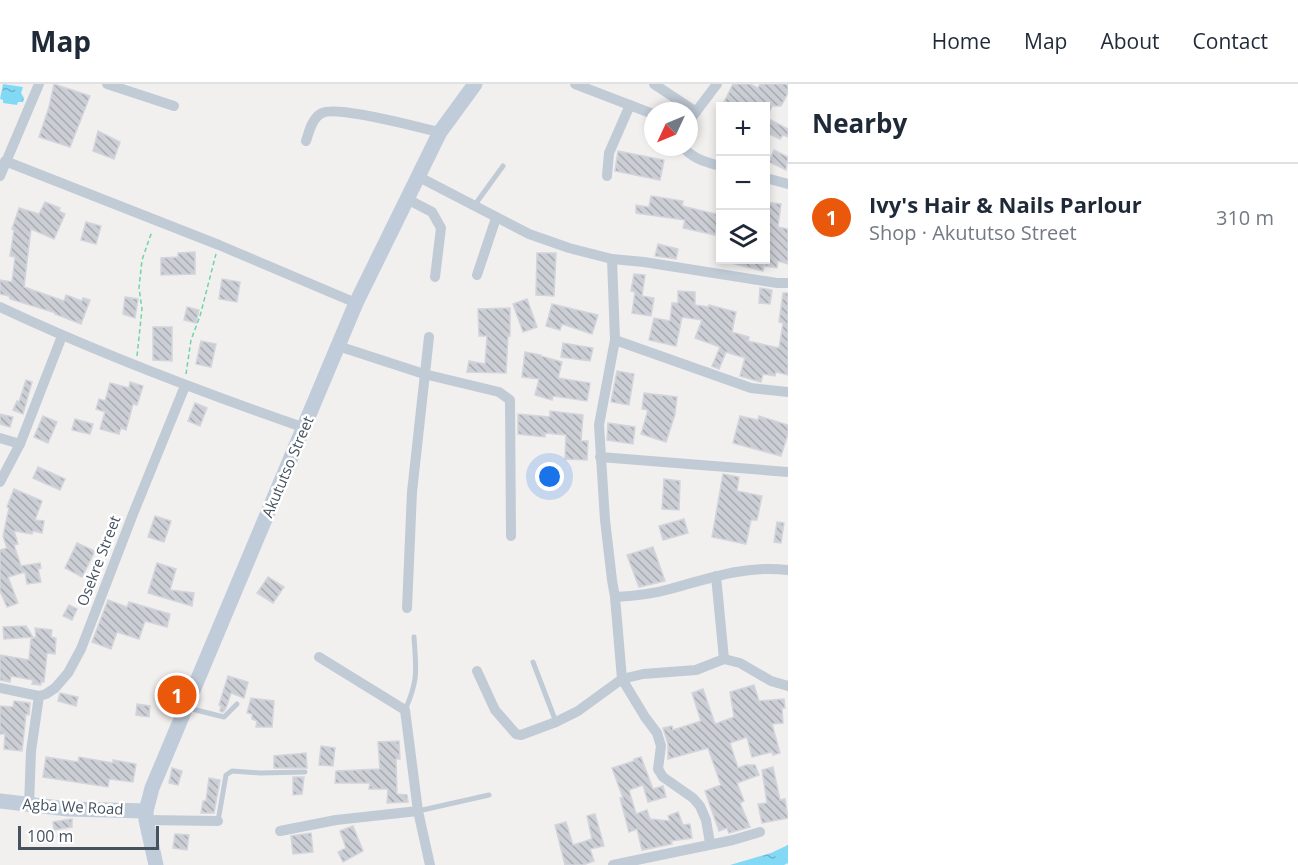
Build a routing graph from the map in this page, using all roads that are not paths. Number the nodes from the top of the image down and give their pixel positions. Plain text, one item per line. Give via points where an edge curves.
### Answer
1 (39, 84) edge
2 (107, 84) edge
3 (475, 84) edge
4 (575, 84) edge
5 (654, 84) edge
6 (717, 84) edge
7 (675, 102) edge
8 (630, 105) junction
9 (174, 106) dead end
10 (698, 108) edge
11 (644, 110) edge
12 (440, 132) junction
13 (306, 141) dead end
14 (693, 156) edge
15 (5, 161) junction
16 (716, 165) edge
17 (503, 166) dead end
18 (0, 176) edge
19 (607, 176) dead end
20 (419, 177) junction
21 (770, 179) edge
22 (788, 184) edge
23 (407, 199) junction
24 (474, 206) junction
25 (496, 218) junction
26 (612, 259) junction
27 (477, 275) dead end
28 (435, 277) dead end
29 (788, 283) edge
30 (356, 303) junction
31 (0, 307) edge
32 (62, 336) junction
33 (429, 337) dead end
34 (615, 340) junction
35 (339, 346) junction
36 (424, 374) junction
37 (185, 386) junction
38 (788, 392) edge
39 (304, 428) junction
40 (0, 438) edge
41 (20, 444) junction
42 (600, 457) junction
43 (788, 472) edge
44 (0, 482) edge
45 (511, 536) dead end
46 (788, 570) edge
47 (716, 576) junction
48 (615, 597) junction
49 (407, 608) dead end
50 (414, 637) dead end
51 (319, 657) dead end
52 (724, 659) junction
53 (533, 662) dead end
54 (477, 671) dead end
55 (622, 679) junction
56 (788, 686) edge
57 (0, 688) edge
58 (39, 696) junction
59 (237, 704) dead end
60 (186, 707) junction
61 (405, 710) junction
62 (556, 722) junction
63 (305, 772) dead end
64 (489, 795) dead end
65 (0, 801) edge
66 (29, 806) junction
67 (418, 811) junction
68 (146, 815) junction
69 (218, 821) joint
70 (280, 831) dead end
71 (760, 832) dead end
72 (710, 843) junction
73 (156, 865) edge
74 (430, 865) edge
75 (613, 865) edge

1 - 15 street
2 - 9 street
3 - 12 street, Akututso Street
4 - 8 street
5 - 7 street
6 - 10 street
8 - 11 street
8 - 19 street via 609,153
12 - 13 street via 333,111 314,120
12 - 20 street, Akututso Street
14 - 16 street
15 - 18 street
15 - 30 street
17 - 24 lane
20 - 23 street, Akututso Street
20 - 24 street
21 - 22 street
23 - 28 street via 432,212 441,228
23 - 30 street, Akututso Street
24 - 25 street
25 - 26 street via 529,234
25 - 27 street
26 - 29 street
26 - 34 street
30 - 35 street, Akututso Street
31 - 32 street
32 - 37 street
32 - 41 street
33 - 36 street
34 - 38 street via 751,388
34 - 42 street via 599,425
35 - 36 street
35 - 39 street, Akututso Street
36 - 45 street via 499,392 510,400
36 - 49 street via 412,492
37 - 39 street
37 - 58 street, Osekre Street via 81,649 55,688
39 - 60 street, Akututso Street
40 - 41 street
41 - 44 street
42 - 43 street
42 - 48 street
46 - 47 street via 739,570
47 - 48 street via 668,590
47 - 52 street
48 - 55 street
50 - 61 lane via 416,676
51 - 61 street
52 - 55 street via 696,670
52 - 56 street
53 - 62 lane
54 - 62 street via 495,710 516,734
55 - 62 street
55 - 72 street via 657,733 661,746 658,769 700,806
57 - 58 street
58 - 66 street
59 - 60 lane via 225,717
60 - 68 street, Akututso Street via 152,788
61 - 67 street
63 - 69 lane via 232,771 224,781
64 - 67 lane
65 - 66 street, Agba We Road
66 - 68 street, Agba We Road
67 - 70 street
67 - 74 street
68 - 69 street
68 - 73 street, Akututso Street
71 - 72 street
72 - 75 street

